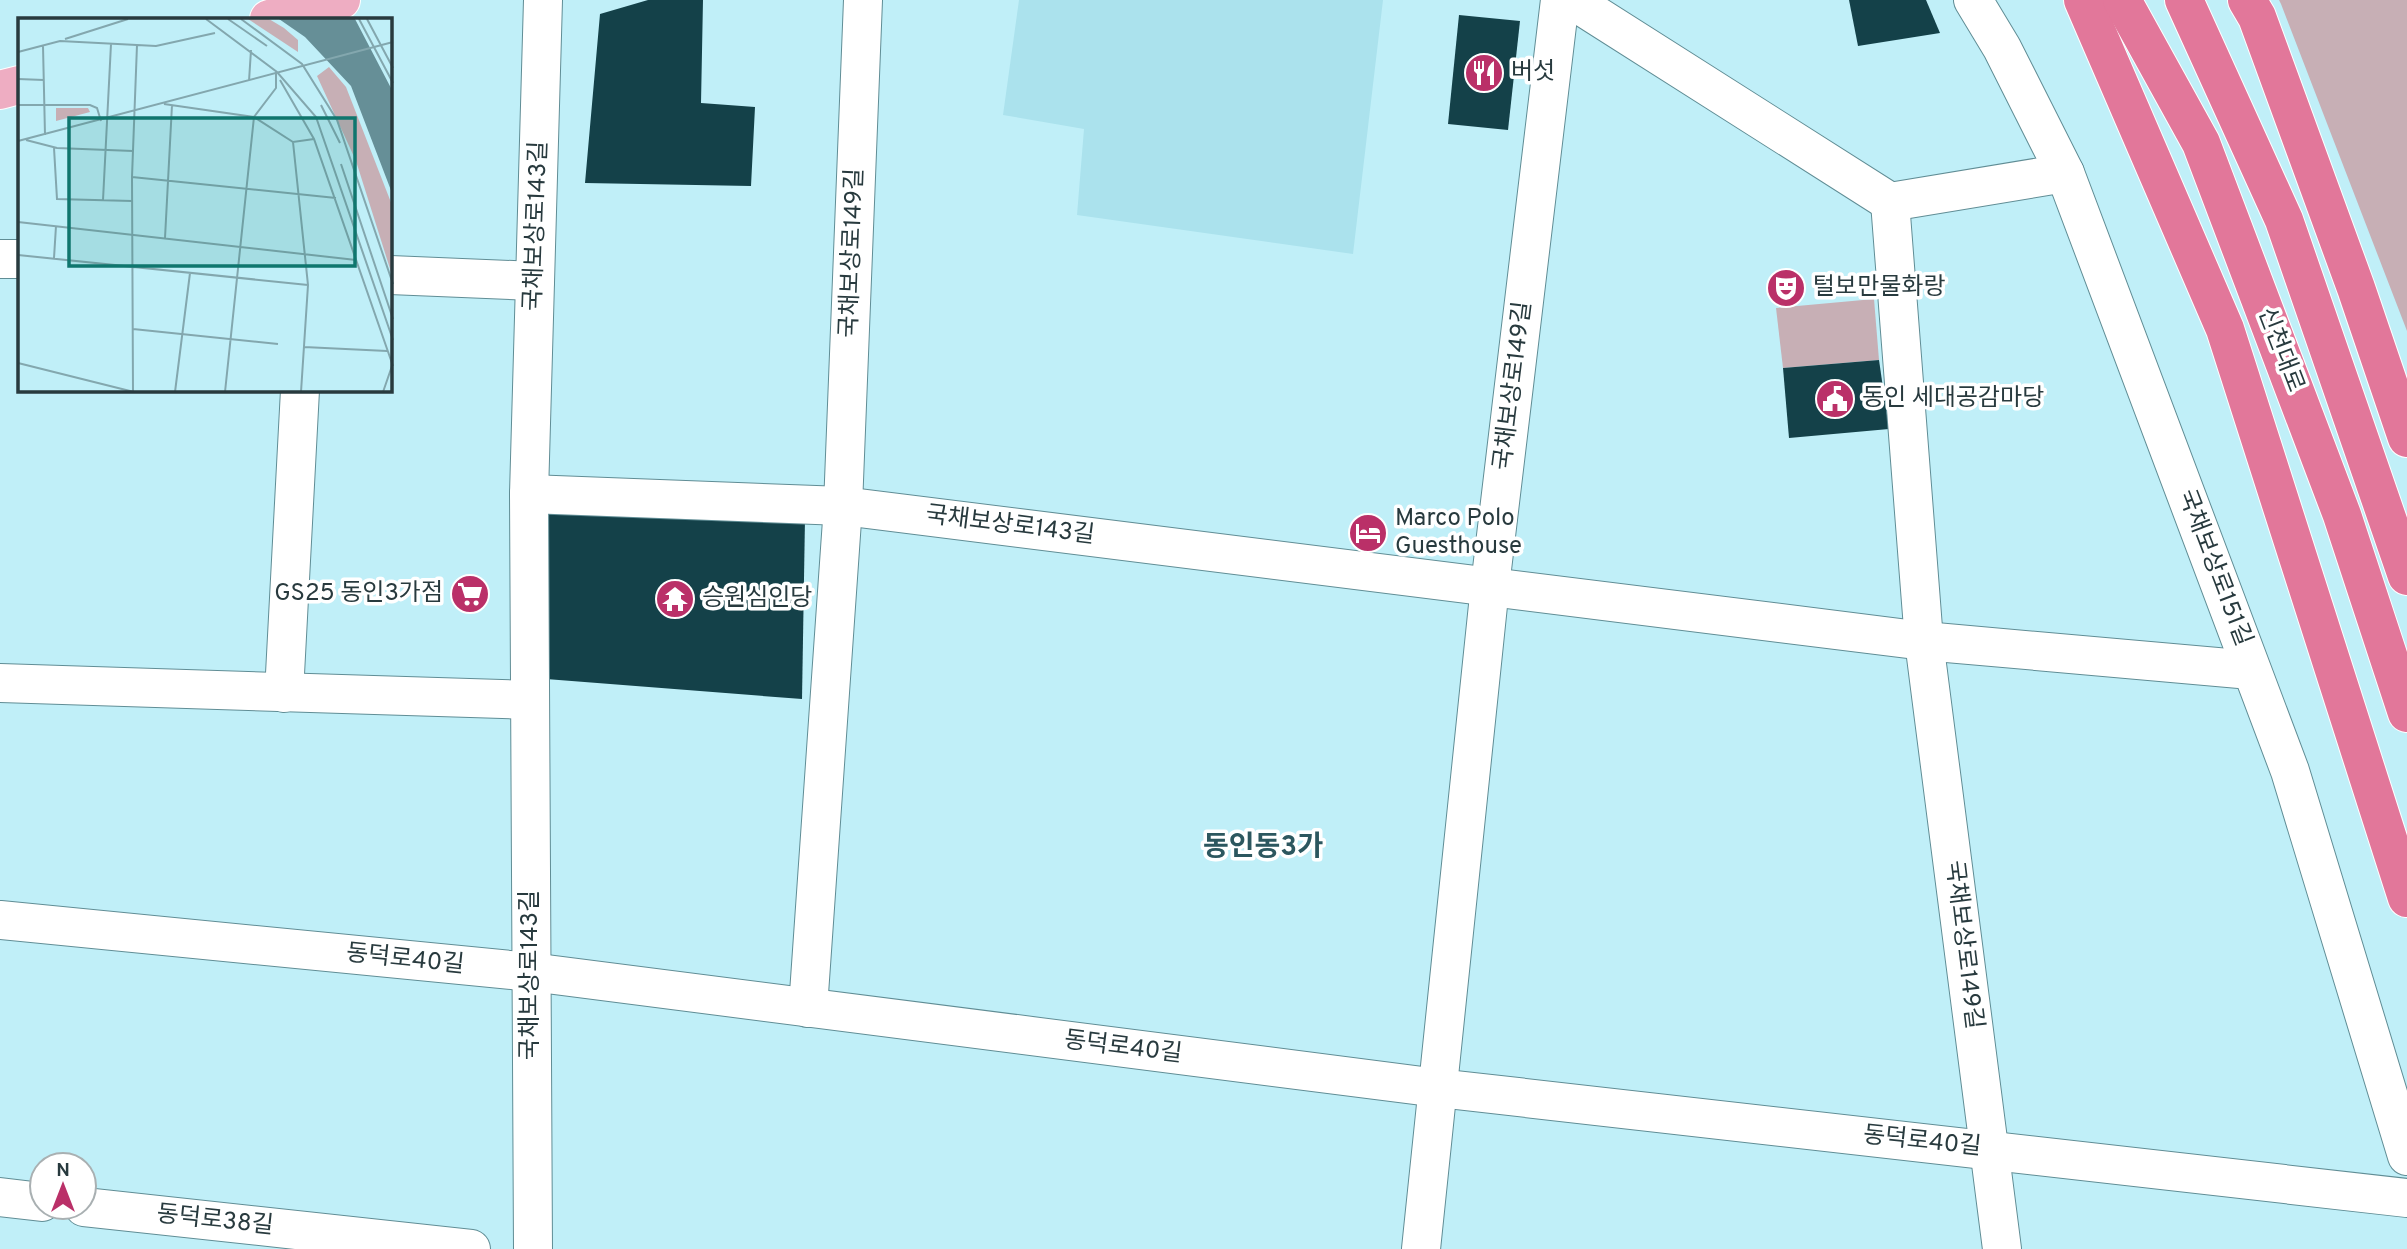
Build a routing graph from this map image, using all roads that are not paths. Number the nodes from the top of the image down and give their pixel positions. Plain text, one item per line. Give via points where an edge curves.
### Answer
1 (256, 0) edge
2 (543, 0) edge
3 (863, 0) edge
4 (1560, 0) edge
5 (1572, 0) edge
6 (1973, 0) edge
7 (2083, 0) edge
8 (2122, 0) edge
9 (2184, 0) edge
10 (2247, 0) edge
11 (325, 6) edge
12 (262, 18) edge
13 (273, 18) edge
14 (18, 85) edge
15 (0, 90) edge
16 (2065, 173) junction
17 (1890, 202) junction
18 (0, 259) edge
19 (18, 260) edge
20 (392, 275) edge
21 (535, 281) junction
22 (300, 392) edge
23 (2407, 438) edge
24 (528, 494) junction
25 (843, 506) junction
26 (2407, 576) edge
27 (1490, 586) junction
28 (1924, 641) junction
29 (2252, 670) junction
30 (0, 683) edge
31 (284, 693) junction
32 (530, 700) junction
33 (2407, 713) edge
34 (2407, 898) edge
35 (0, 920) edge
36 (531, 972) junction
37 (808, 1007) junction
38 (1438, 1088) junction
39 (1990, 1149) junction
40 (2407, 1156) edge
41 (0, 1198) edge
42 (2407, 1198) edge
43 (28, 1201) edge
44 (98, 1209) edge
45 (471, 1249) edge
46 (533, 1249) edge
47 (1421, 1249) edge
48 (2002, 1249) edge

1 - 12 street
2 - 21 street, 국채보상로143길
3 - 25 street, 국채보상로149길
4 - 27 street, 국채보상로149길
5 - 17 street
6 - 16 street, 국채보상로151길
7 - 34 highway via 2225,329
8 - 33 highway, 신천대로 via 2201,143 2342,515
9 - 26 highway, 신천대로 via 2284,220
10 - 23 highway via 2281,82
11 - 13 main road
14 - 15 main road
16 - 17 street
16 - 29 street, 국채보상로151길
17 - 28 street, 국채보상로149길
18 - 19 street
20 - 21 street
21 - 24 street, 국채보상로143길
22 - 31 street
24 - 25 street, 국채보상로143길
24 - 32 street, 국채보상로143길
25 - 27 street, 국채보상로143길
25 - 37 street
27 - 28 street
27 - 38 street
28 - 29 street
28 - 39 street, 국채보상로149길
29 - 40 street, 국채보상로151길 via 2290,771
30 - 31 street
31 - 32 street
32 - 36 street, 국채보상로143길
35 - 36 street, 동덕로40길
36 - 37 street, 동덕로40길
36 - 46 street, 국채보상로143길
37 - 38 street, 동덕로40길
38 - 39 street, 동덕로40길
38 - 47 street
39 - 42 street, 동덕로40길
39 - 48 street, 국채보상로149길
41 - 43 street
44 - 45 street, 동덕로38길

